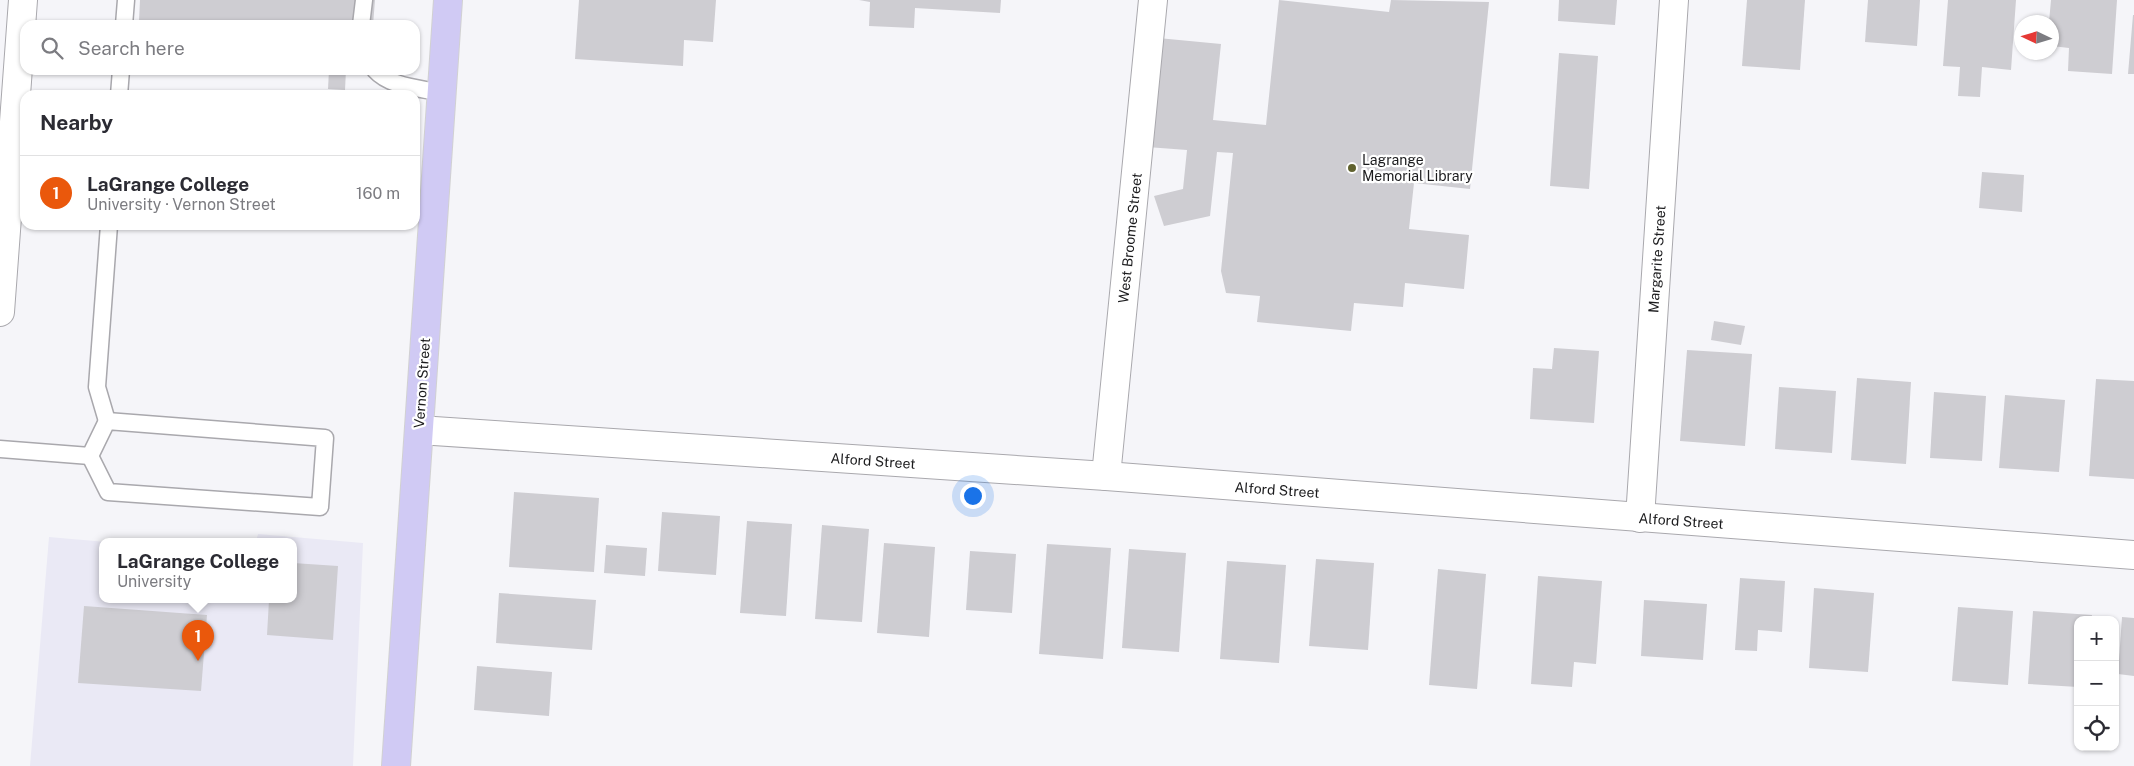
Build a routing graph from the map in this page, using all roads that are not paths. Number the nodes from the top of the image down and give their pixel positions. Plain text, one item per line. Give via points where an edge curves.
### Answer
1 (23, 0) edge
2 (126, 0) edge
3 (364, 0) edge
4 (448, 0) edge
5 (1153, 0) edge
6 (1674, 0) edge
7 (21, 20) edge
8 (124, 20) edge
9 (362, 20) edge
10 (20, 33) edge
11 (121, 75) edge
12 (379, 75) edge
13 (119, 90) edge
14 (442, 93) junction
15 (4, 208) edge
16 (110, 230) edge
17 (0, 312) edge
18 (107, 421) junction
19 (419, 430) junction
20 (0, 449) edge
21 (90, 456) junction
22 (1106, 476) junction
23 (1640, 518) junction
24 (2134, 555) edge
25 (396, 766) edge

1 - 7 street
2 - 8 lane
3 - 9 lane
4 - 14 main road, Vernon Street
5 - 22 street, West Broome Street
6 - 23 street, Margarite Street
10 - 15 street
11 - 13 lane
12 - 14 lane via 402,85
14 - 19 main road, Vernon Street
15 - 17 street
16 - 18 lane via 97,387
18 - 21 lane
18 - 21 lane via 325,438 320,507 108,492
19 - 22 street, Alford Street
19 - 25 main road, Vernon Street
20 - 21 lane
22 - 23 street, Alford Street
23 - 24 street, Alford Street

